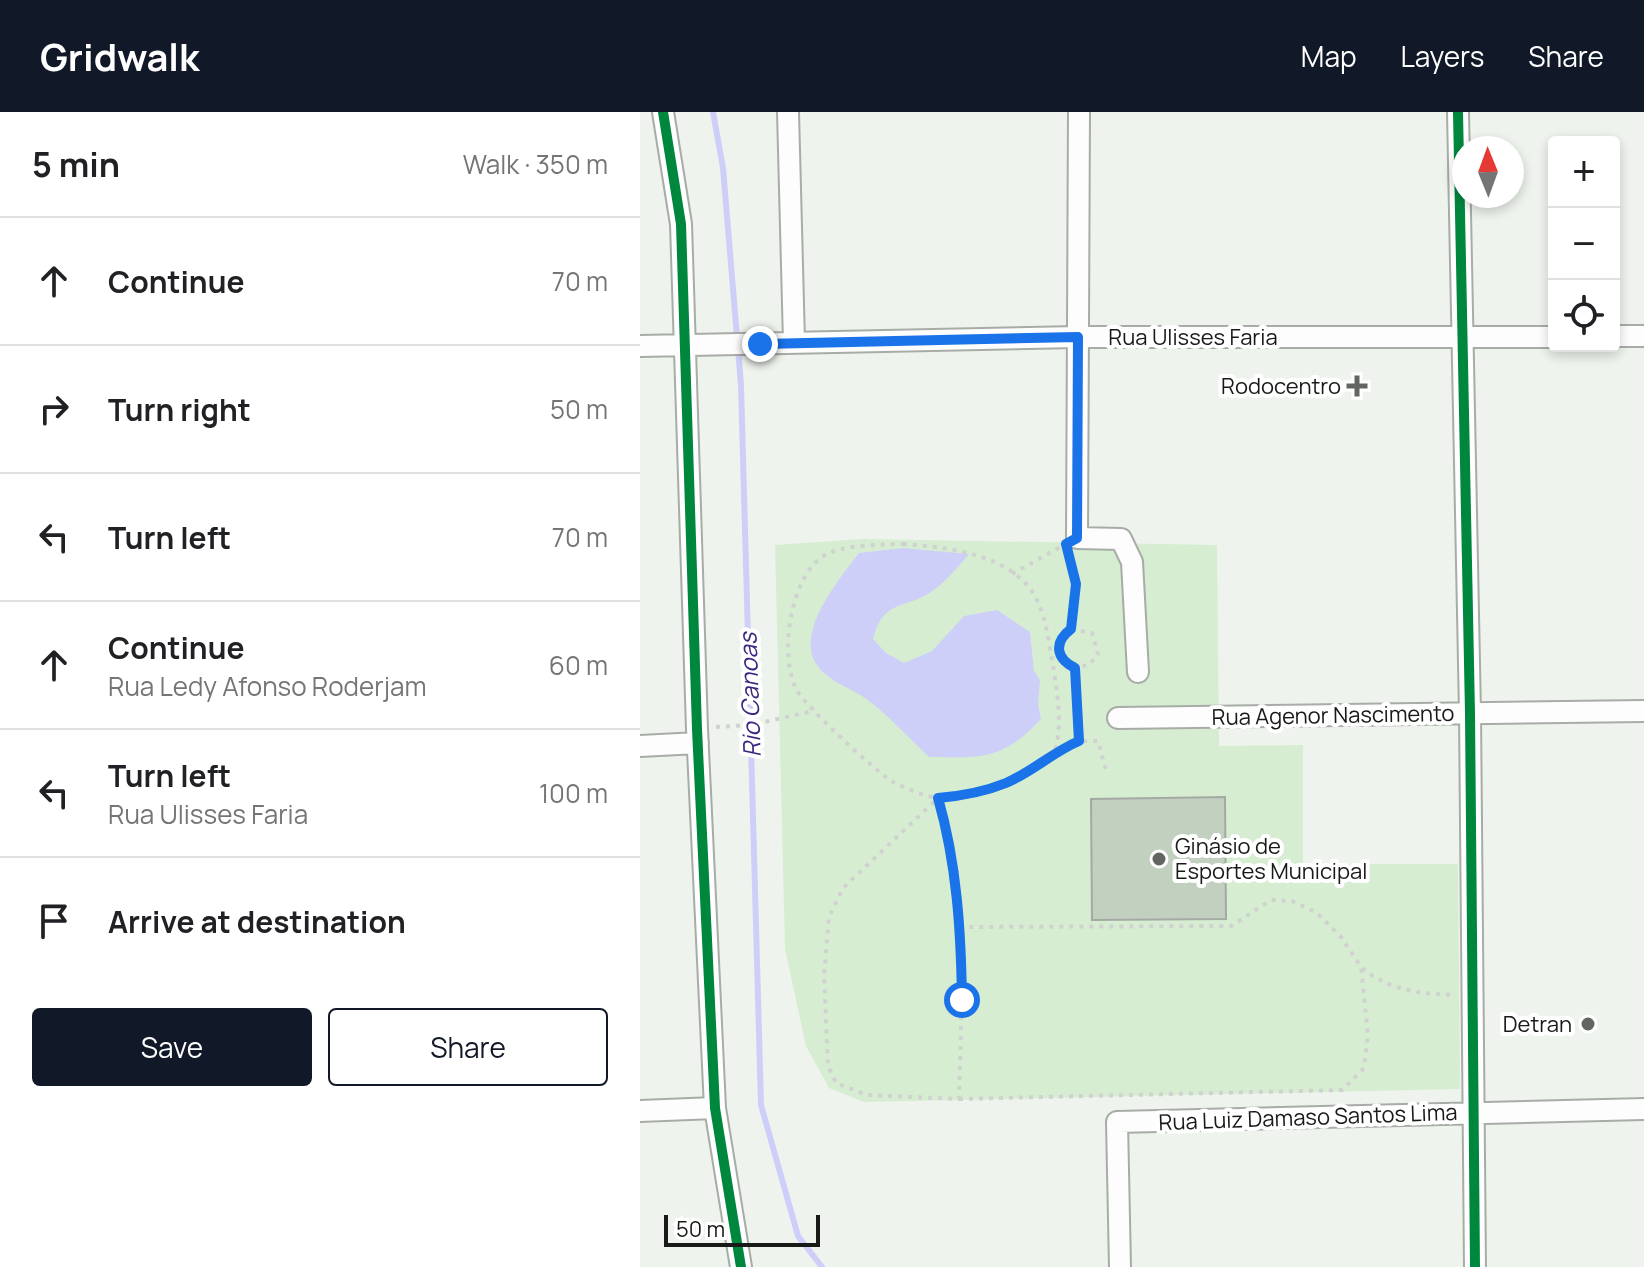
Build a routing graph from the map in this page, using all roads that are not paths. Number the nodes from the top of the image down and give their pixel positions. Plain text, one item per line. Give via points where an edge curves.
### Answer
1 (663, 112) edge
2 (788, 112) edge
3 (1079, 112) edge
4 (1458, 112) edge
5 (1620, 336) edge
6 (1644, 336) edge
7 (1078, 337) junction
8 (1548, 337) edge
9 (1460, 339) junction
10 (794, 342) junction
11 (693, 344) junction
12 (640, 346) edge
13 (1138, 672) dead end
14 (1644, 711) edge
15 (1470, 713) junction
16 (1118, 718) dead end
17 (698, 736) junction
18 (640, 746) edge
19 (715, 1108) junction
20 (1644, 1109) edge
21 (640, 1111) edge
22 (1473, 1112) junction
23 (741, 1267) edge
24 (1120, 1267) edge
25 (1475, 1267) edge

1 - 11 street
2 - 10 street
3 - 7 street
4 - 9 street
5 - 6 street
7 - 9 street, Rua Ulisses Faria
7 - 10 street, Rua Ulisses Faria
7 - 13 street via 1077,538 1121,539 1132,562
8 - 9 street, Rua Ulisses Faria
9 - 15 street
10 - 11 street, Rua Ulisses Faria
11 - 12 street, Rua Ulisses Faria
11 - 17 street
14 - 15 street, Rua Agenor Nascimento
15 - 16 street, Rua Agenor Nascimento
15 - 22 street
17 - 18 street
17 - 19 street
19 - 21 street
19 - 23 street
20 - 22 street, Rua Luiz Damaso Santos Lima
22 - 24 street, Rua Luiz Damaso Santos Lima via 1117,1122
22 - 25 street

